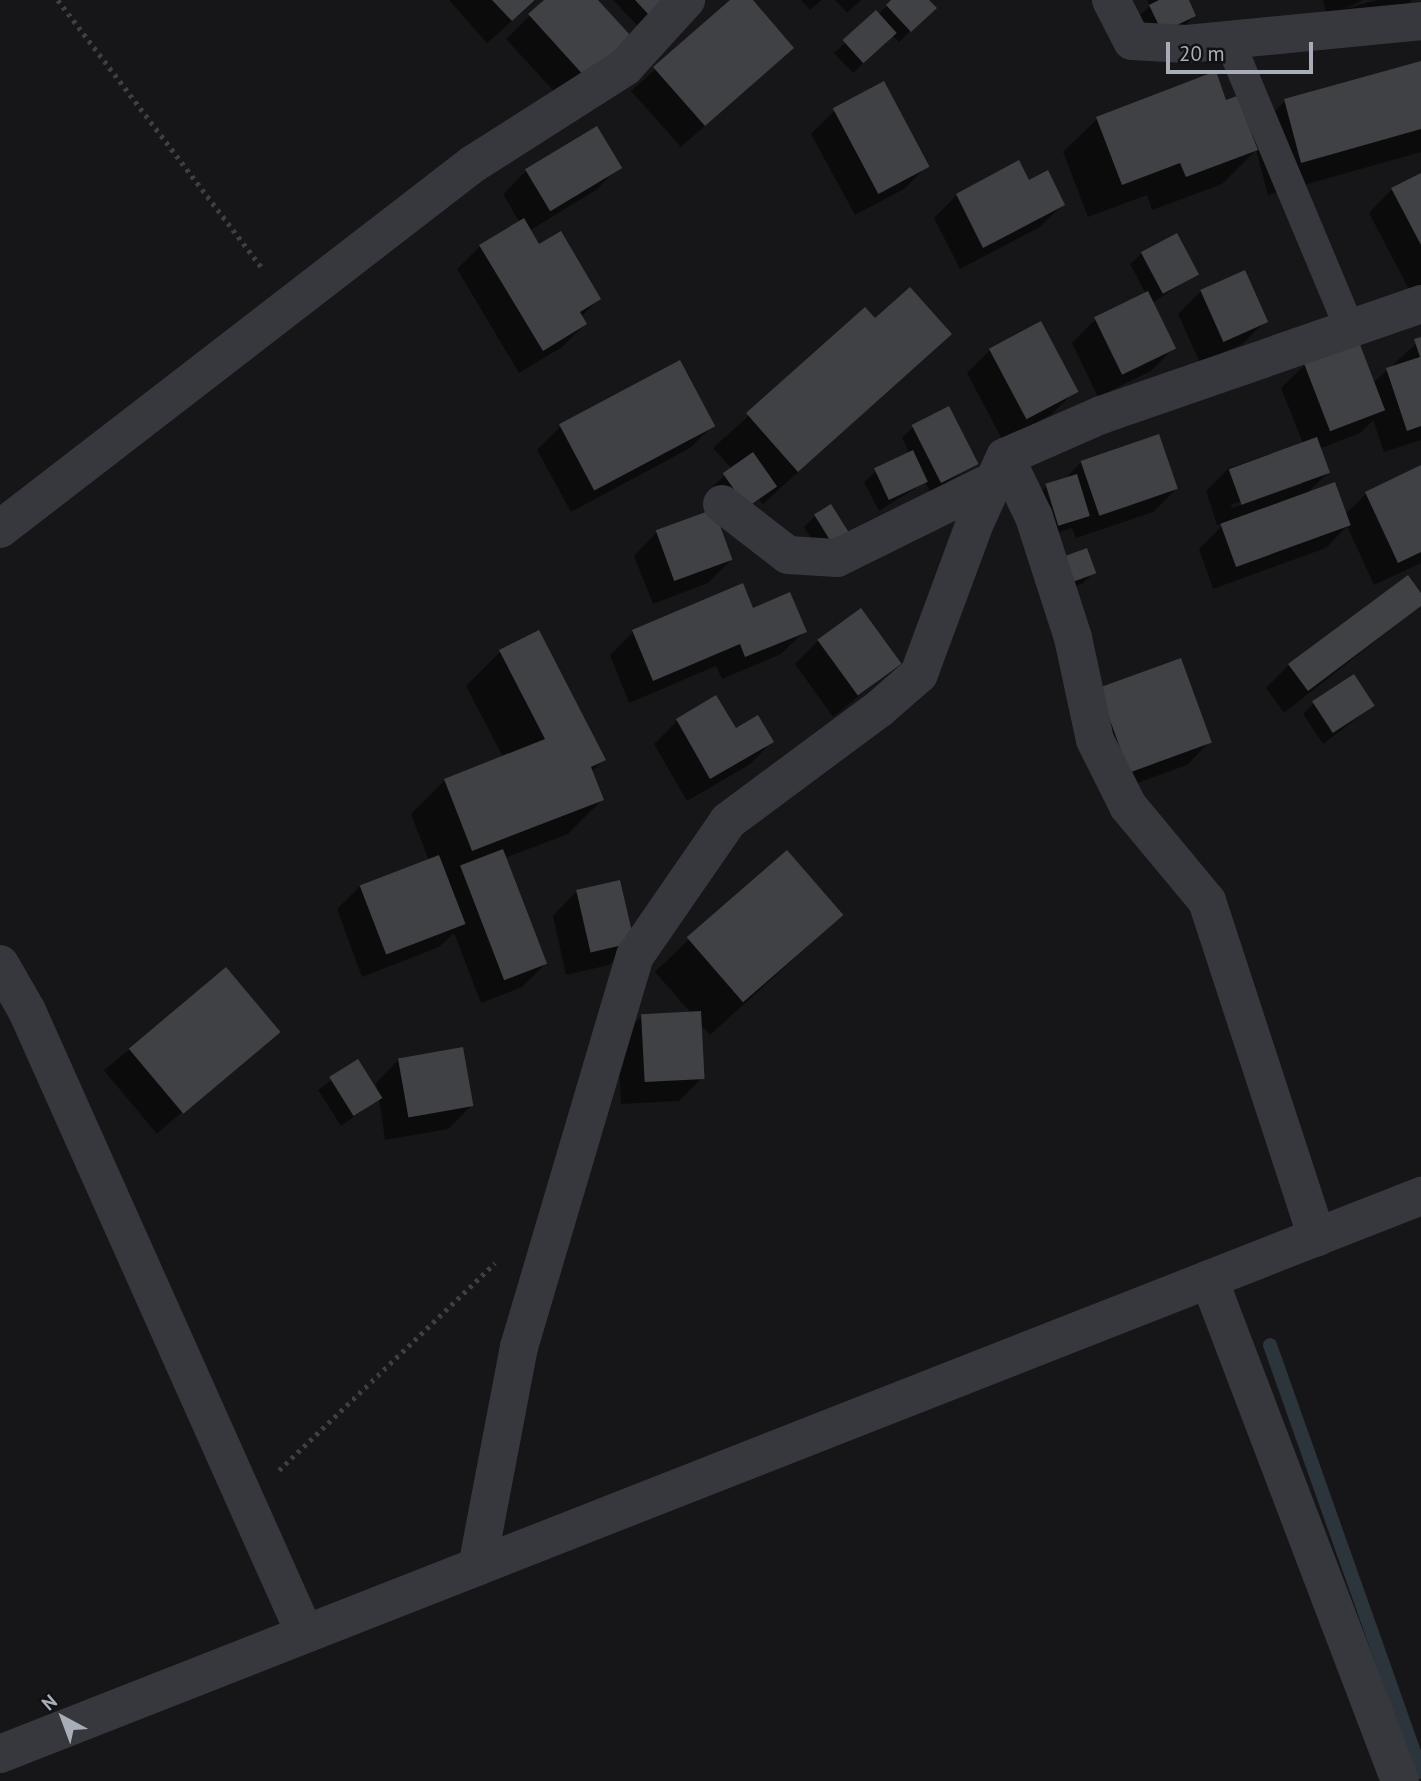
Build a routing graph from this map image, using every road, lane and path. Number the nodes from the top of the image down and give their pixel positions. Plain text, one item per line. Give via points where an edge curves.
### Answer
1 (58, 0) edge
2 (685, 0) edge
3 (1111, 0) edge
4 (1421, 21) edge
5 (1230, 40) junction
6 (1421, 304) edge
7 (291, 306) junction
8 (1350, 329) junction
9 (1000, 468) junction
10 (722, 504) dead end
11 (0, 530) edge
12 (0, 964) edge
13 (1421, 1196) edge
14 (1317, 1237) junction
15 (503, 1255) dead end
16 (1209, 1279) junction
17 (246, 1502) junction
18 (477, 1567) junction
19 (305, 1634) junction
20 (0, 1754) edge
21 (1400, 1781) edge

1 - 7 path
2 - 7 street via 625,66 473,164
3 - 5 street via 1132,41 1188,44
4 - 5 street
5 - 8 lane
6 - 8 street
7 - 11 street
8 - 9 street via 1101,415
9 - 10 street via 837,558 788,555
9 - 14 street via 1034,517 1073,638 1095,740 1128,806 1207,901
9 - 18 street via 919,674 729,821 635,956 519,1347
12 - 17 street via 27,1011
13 - 14 street
14 - 16 street
15 - 17 path
16 - 18 street
16 - 21 street
17 - 19 street
18 - 19 street
19 - 20 street

